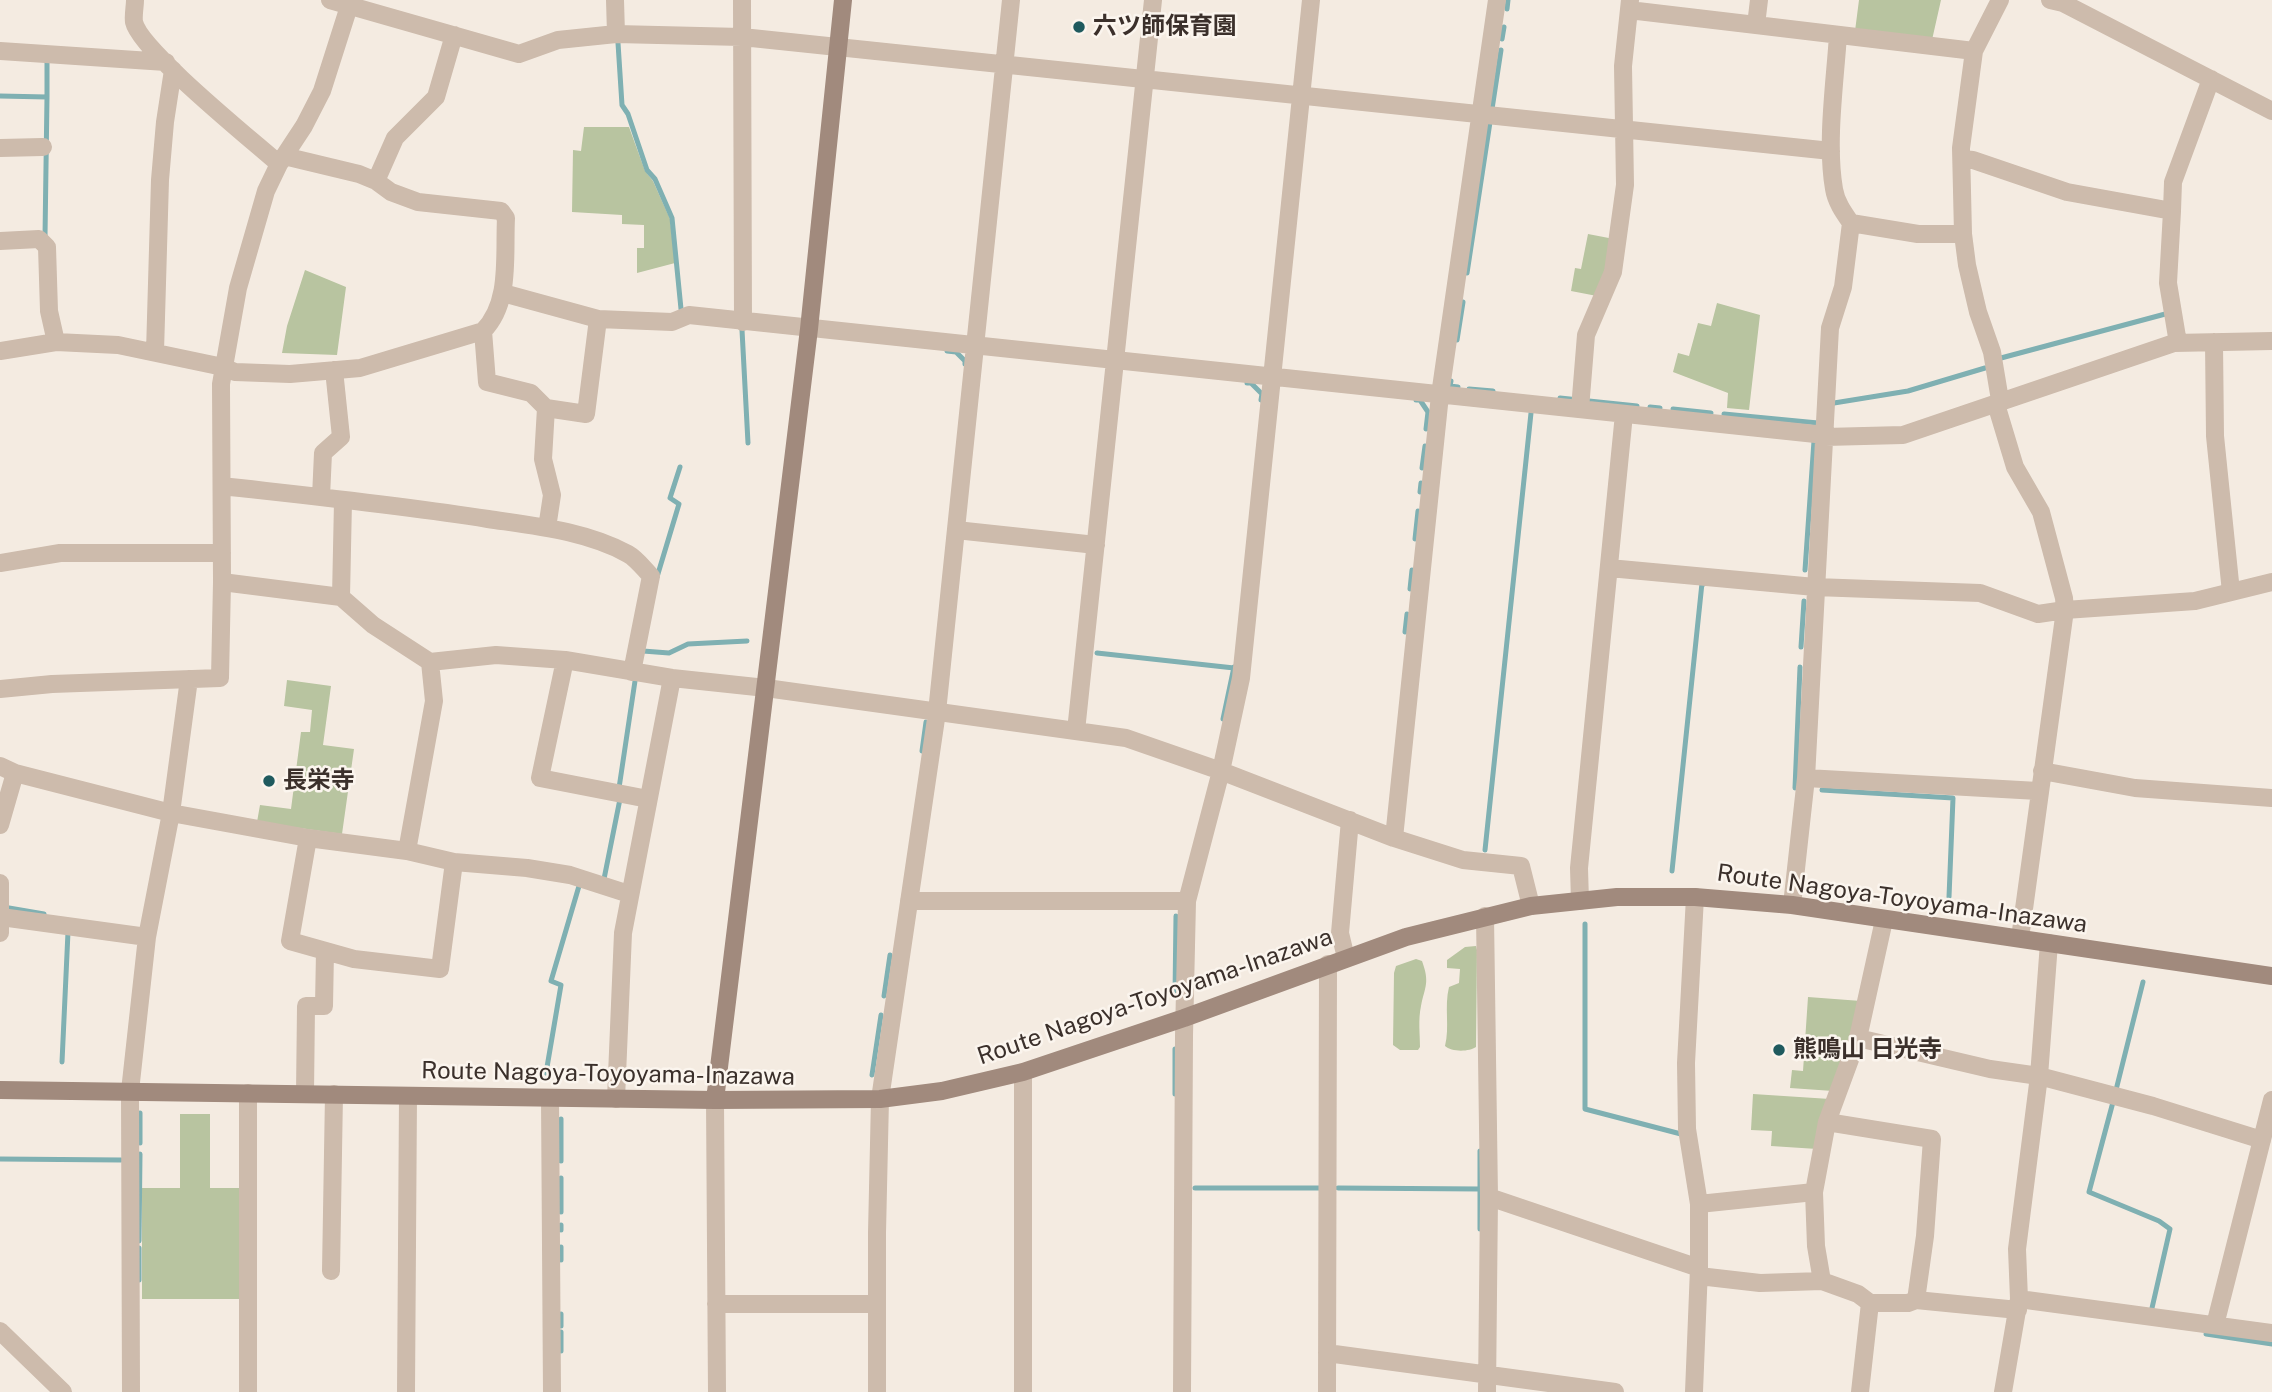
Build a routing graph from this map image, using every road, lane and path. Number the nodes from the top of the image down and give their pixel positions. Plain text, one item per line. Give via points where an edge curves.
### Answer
1 (135, 0) edge
2 (330, 0) edge
3 (615, 0) edge
4 (742, 0) edge
5 (843, 0) edge
6 (1011, 0) edge
7 (1153, 0) edge
8 (1311, 0) edge
9 (1497, 0) edge
10 (1759, 0) edge
11 (2000, 0) edge
12 (2050, 0) edge
13 (350, 2) edge
14 (1629, 5) edge
15 (1756, 25) junction
16 (616, 34) junction
17 (454, 35) junction
18 (1838, 35) junction
19 (742, 37) junction
20 (839, 47) junction
21 (0, 51) edge
22 (1974, 51) junction
23 (1005, 64) junction
24 (169, 66) junction
25 (1144, 79) junction
26 (2211, 79) junction
27 (1301, 96) junction
28 (2272, 111) edge
29 (1487, 116) junction
30 (1625, 130) junction
31 (43, 147) dead end
32 (0, 148) edge
33 (1831, 151) junction
34 (1962, 159) junction
35 (282, 160) junction
36 (376, 181) junction
37 (2172, 211) junction
38 (1851, 223) junction
39 (1963, 234) junction
40 (0, 241) edge
41 (503, 293) junction
42 (598, 319) junction
43 (743, 322) junction
44 (809, 329) junction
45 (483, 331) junction
46 (2272, 341) edge
47 (56, 342) junction
48 (2214, 342) junction
49 (2178, 343) junction
50 (975, 346) junction
51 (0, 351) edge
52 (155, 352) junction
53 (1116, 361) junction
54 (223, 367) junction
55 (334, 370) junction
56 (1273, 377) junction
57 (1440, 395) junction
58 (1998, 402) junction
59 (1581, 404) junction
60 (546, 408) junction
61 (1624, 414) junction
62 (1825, 436) junction
63 (222, 486) junction
64 (321, 497) junction
65 (343, 501) junction
66 (547, 528) junction
67 (956, 530) junction
68 (1096, 545) junction
69 (222, 553) junction
70 (0, 563) edge
71 (1609, 568) junction
72 (222, 582) junction
73 (2272, 582) edge
74 (1815, 587) junction
75 (2231, 592) junction
76 (341, 597) junction
77 (2065, 610) junction
78 (565, 660) junction
79 (430, 662) junction
80 (632, 672) junction
81 (672, 678) junction
82 (189, 679) junction
83 (766, 688) junction
84 (0, 689) edge
85 (937, 712) junction
86 (1076, 731) junction
87 (7, 769) edge
88 (1221, 771) junction
89 (2042, 771) junction
90 (1806, 778) junction
91 (2038, 792) junction
92 (2272, 798) edge
93 (648, 799) junction
94 (171, 813) junction
95 (1350, 820) junction
96 (0, 825) edge
97 (309, 838) junction
98 (1394, 838) junction
99 (407, 851) junction
100 (454, 862) junction
101 (0, 883) edge
102 (629, 894) junction
103 (1695, 897) junction
104 (909, 901) junction
105 (1187, 901) junction
106 (1580, 901) junction
107 (1792, 905) junction
108 (1531, 906) junction
109 (1485, 916) junction
110 (1, 917) edge
111 (1884, 920) junction
112 (0, 933) edge
113 (147, 937) junction
114 (2020, 938) junction
115 (2049, 943) junction
116 (325, 951) junction
117 (1337, 961) junction
118 (2272, 976) edge
119 (1184, 1018) junction
120 (1858, 1038) junction
121 (1023, 1072) junction
122 (2039, 1076) junction
123 (0, 1090) edge
124 (130, 1091) junction
125 (248, 1093) junction
126 (305, 1094) junction
127 (334, 1094) junction
128 (408, 1096) junction
129 (550, 1098) junction
130 (616, 1099) junction
131 (716, 1100) junction
132 (880, 1100) junction
133 (2272, 1100) edge
134 (1826, 1122) junction
135 (2262, 1140) junction
136 (1814, 1192) junction
137 (1489, 1196) junction
138 (1699, 1204) junction
139 (331, 1270) dead end
140 (1699, 1272) junction
141 (1822, 1281) junction
142 (1916, 1300) junction
143 (1870, 1303) junction
144 (716, 1304) junction
145 (877, 1304) junction
146 (2018, 1304) junction
147 (2215, 1325) junction
148 (0, 1331) edge
149 (2272, 1332) edge
150 (1327, 1353) junction
151 (1487, 1383) edge
152 (63, 1392) edge
153 (131, 1392) edge
154 (248, 1392) edge
155 (407, 1392) edge
156 (552, 1392) edge
157 (717, 1392) edge
158 (877, 1392) edge
159 (1023, 1392) edge
160 (1182, 1392) edge
161 (1327, 1392) edge
162 (1615, 1392) edge
163 (1694, 1392) edge
164 (1860, 1392) edge
165 (2003, 1392) edge

1 - 24 street via 134,22 143,39
2 - 13 street
3 - 16 street
4 - 19 street
5 - 20 main road
6 - 23 street
7 - 25 street
8 - 27 street
9 - 29 street
10 - 15 street
11 - 22 street
12 - 26 street
13 - 17 street
13 - 35 street via 322,91
14 - 15 street
14 - 30 street via 1623,66
15 - 18 street
16 - 17 street via 558,40 519,54
16 - 19 street
17 - 36 street via 436,97 395,138
18 - 22 street
18 - 33 street
19 - 20 street
19 - 43 street
20 - 23 street
20 - 44 main road
21 - 24 street
22 - 34 street
23 - 25 street
23 - 50 street
24 - 35 street
24 - 52 street
25 - 27 street
25 - 53 street
26 - 28 street
26 - 37 street via 2173,182
27 - 29 street
27 - 56 street
29 - 30 street
29 - 57 street
30 - 33 street
30 - 59 street via 1625,185 1613,272 1586,335
31 - 32 street
33 - 38 street via 1834,191
34 - 37 street via 2067,192
34 - 39 street
35 - 36 street
35 - 54 street via 267,191 237,288
36 - 41 street via 418,202 506,215
37 - 49 street via 2168,283
38 - 39 street via 1918,234
38 - 62 street via 1843,287 1830,328
39 - 58 street via 1978,312 1992,352
40 - 47 street via 39,239 47,247 49,310
41 - 42 street
41 - 45 street
42 - 43 street via 673,322 689,315
42 - 60 street via 586,414
43 - 44 street
44 - 50 street
44 - 83 main road
45 - 55 street via 360,368
45 - 60 street via 487,382 531,393
46 - 48 street
47 - 51 street
47 - 52 street
48 - 49 street
48 - 75 street via 2215,436
49 - 58 street
50 - 53 street
50 - 67 street
52 - 54 street
53 - 56 street
53 - 68 street
54 - 55 street via 236,372
54 - 63 street
55 - 64 street via 341,437 323,453
56 - 57 street
56 - 88 street via 1241,678
57 - 59 street
57 - 98 street
58 - 62 street via 1903,435
58 - 77 street via 2015,467 2040,512
59 - 61 street
60 - 66 street via 543,459 552,495
61 - 62 street
61 - 71 street
62 - 74 street
63 - 64 street
63 - 69 street
64 - 65 street
65 - 66 street
65 - 76 street
66 - 80 street via 631,555 651,576
67 - 68 street
67 - 85 street
68 - 86 street
69 - 70 street via 60,553
69 - 72 street
71 - 74 street
71 - 106 street via 1579,868
72 - 76 street
72 - 82 street via 220,678
73 - 75 street
74 - 77 street via 1980,593 2038,614
74 - 90 street
75 - 77 street via 2195,601
76 - 79 street via 373,625
77 - 89 street
78 - 79 street via 496,655
78 - 80 street
78 - 93 street via 540,778
79 - 99 street via 434,701
80 - 81 street
81 - 83 street
81 - 93 street
82 - 84 street
82 - 94 street
83 - 85 street
83 - 131 main road
85 - 86 street
85 - 104 street
86 - 88 street via 1126,738
87 - 94 street
87 - 96 street
88 - 95 street
88 - 105 street
89 - 91 street
89 - 92 street via 2135,788
90 - 91 street
90 - 107 street
91 - 114 street
93 - 102 street
94 - 97 street
94 - 113 street
95 - 98 street
95 - 117 street
97 - 99 street
97 - 116 street via 289,941
98 - 108 street via 1463,860 1521,866
99 - 100 street
100 - 102 street via 570,875
100 - 116 street via 440,969
101 - 110 street
102 - 130 street via 623,933
103 - 106 main road, Route Nagoya-Toyoyama-Inazawa
103 - 107 main road, Route Nagoya-Toyoyama-Inazawa
103 - 138 street via 1686,1088 1687,1129
104 - 105 street
104 - 132 street
105 - 119 street
106 - 108 main road, Route Nagoya-Toyoyama-Inazawa
107 - 111 main road, Route Nagoya-Toyoyama-Inazawa
108 - 109 main road, Route Nagoya-Toyoyama-Inazawa
109 - 117 main road, Route Nagoya-Toyoyama-Inazawa
109 - 137 street
110 - 112 street
110 - 113 street
111 - 114 main road, Route Nagoya-Toyoyama-Inazawa
111 - 120 street
113 - 124 street
114 - 115 main road, Route Nagoya-Toyoyama-Inazawa
115 - 118 main road, Route Nagoya-Toyoyama-Inazawa
115 - 122 street
116 - 126 street via 324,1006 306,1006
117 - 119 main road, Route Nagoya-Toyoyama-Inazawa
117 - 150 street
119 - 121 main road, Route Nagoya-Toyoyama-Inazawa
119 - 160 street
120 - 122 street
120 - 134 street
121 - 132 main road, Route Nagoya-Toyoyama-Inazawa
121 - 159 street
122 - 135 street
122 - 146 street via 2017,1249
123 - 124 main road, Route Nagoya-Toyoyama-Inazawa
124 - 125 main road, Route Nagoya-Toyoyama-Inazawa
124 - 153 street
125 - 126 main road, Route Nagoya-Toyoyama-Inazawa
125 - 154 street
126 - 127 main road, Route Nagoya-Toyoyama-Inazawa
127 - 128 main road, Route Nagoya-Toyoyama-Inazawa
127 - 139 street
128 - 129 main road, Route Nagoya-Toyoyama-Inazawa
128 - 155 street
129 - 130 main road, Route Nagoya-Toyoyama-Inazawa
129 - 156 street
130 - 131 main road, Route Nagoya-Toyoyama-Inazawa
131 - 132 main road, Route Nagoya-Toyoyama-Inazawa
131 - 144 street
132 - 145 street
133 - 135 street
134 - 136 street
134 - 142 street via 1932,1139
135 - 147 street
136 - 138 street
136 - 141 street
137 - 140 street
137 - 151 street
138 - 140 street
140 - 141 street via 1760,1283
140 - 163 street
141 - 143 street
142 - 143 street
142 - 146 street
143 - 164 street
144 - 145 street
144 - 157 street
145 - 158 street
146 - 147 street
146 - 165 street
147 - 149 street
148 - 152 street
150 - 151 street
150 - 161 street
151 - 162 street

